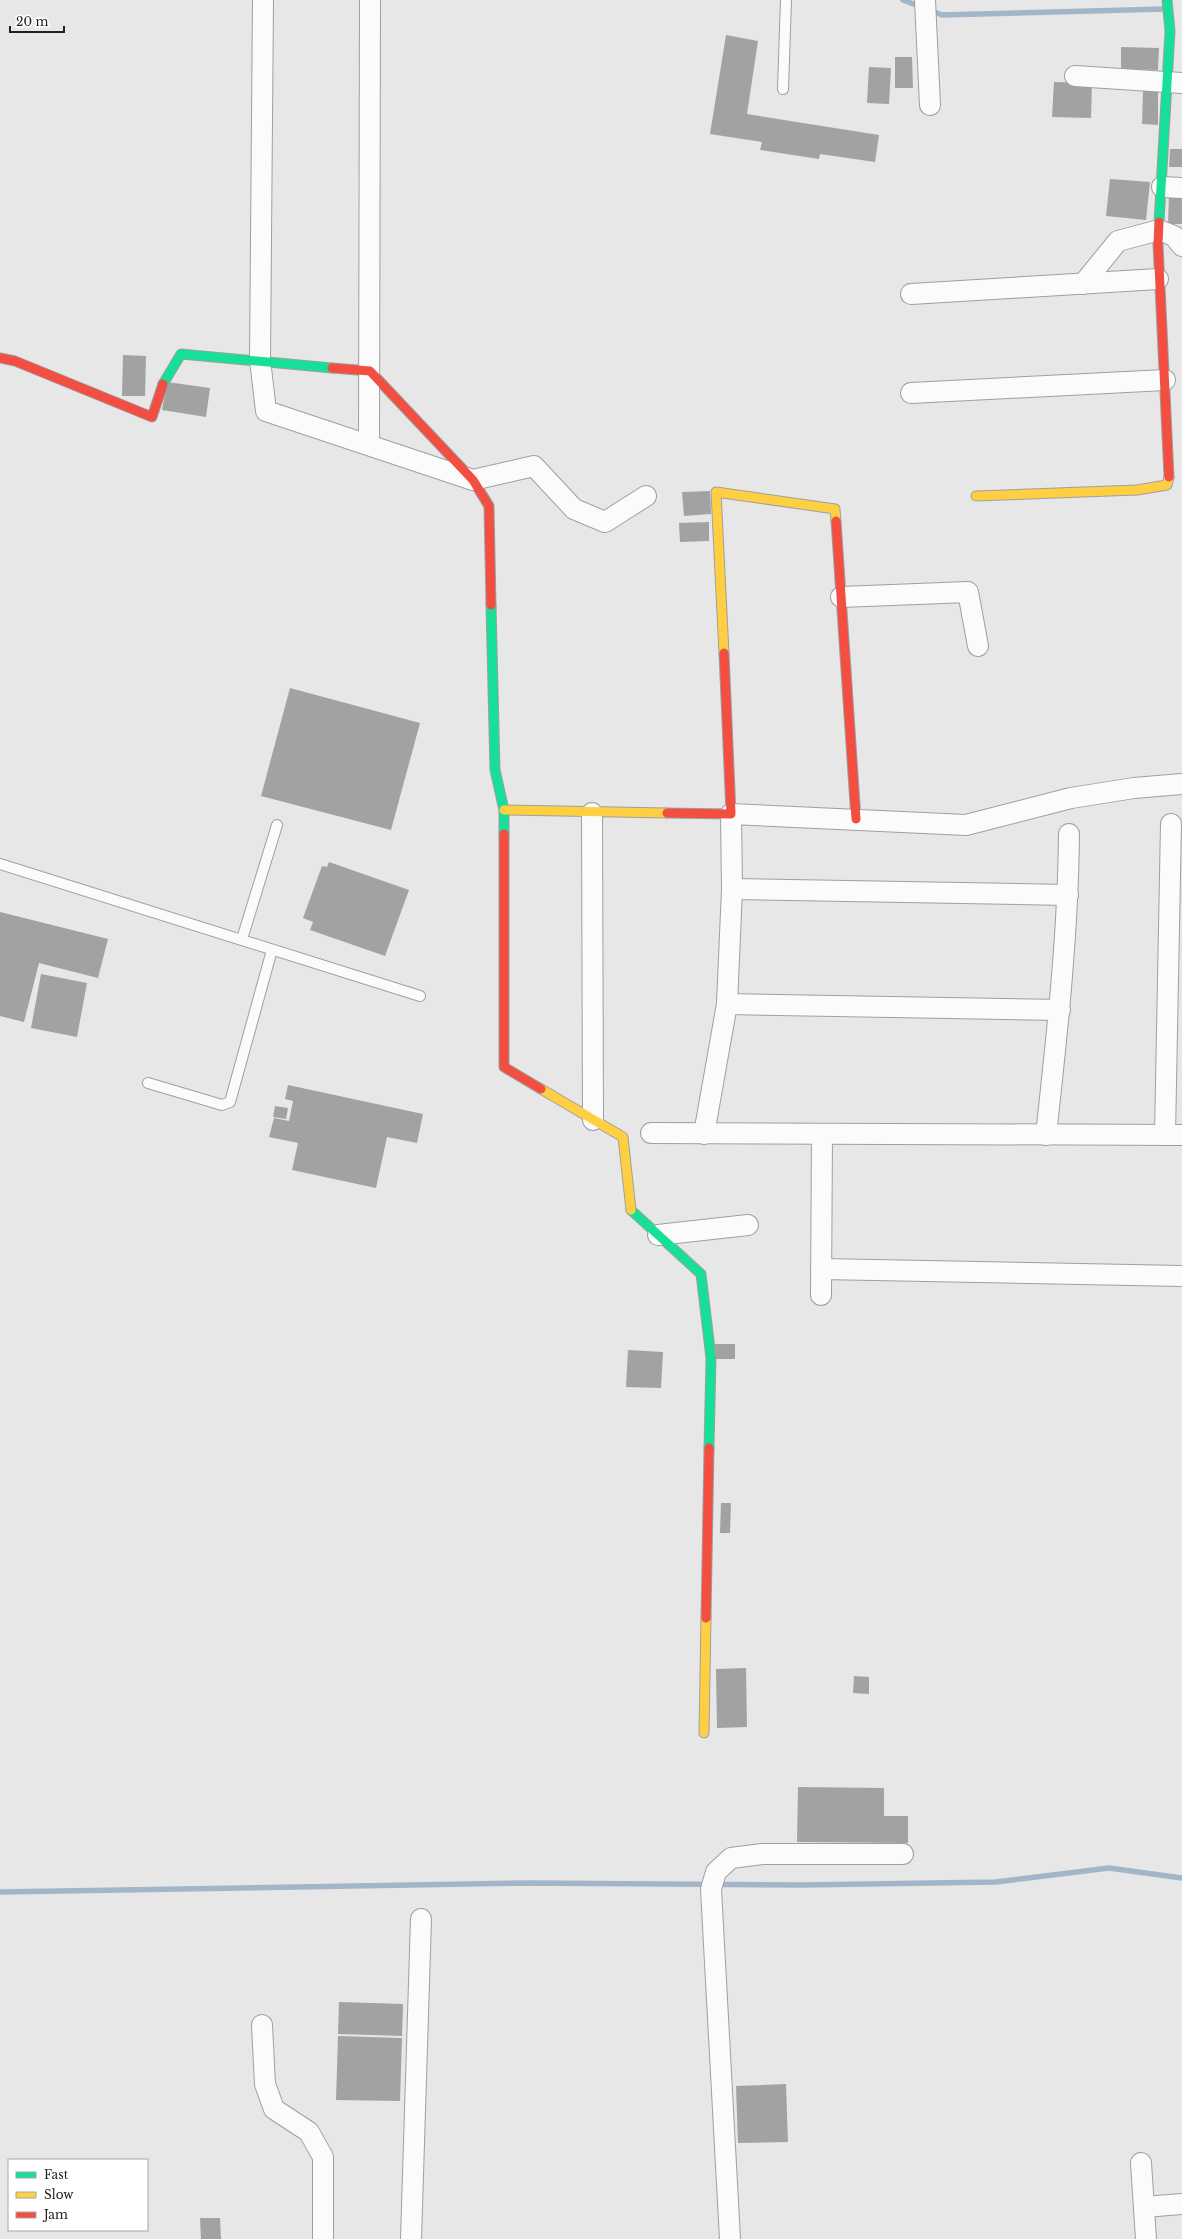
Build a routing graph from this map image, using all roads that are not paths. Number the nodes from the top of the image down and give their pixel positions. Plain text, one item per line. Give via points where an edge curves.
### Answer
1 (263, 0) edge
2 (370, 0) edge
3 (786, 0) edge
4 (1167, 0) edge
5 (926, 9) edge
6 (1075, 76) dead end
7 (1174, 82) edge
8 (783, 89) dead end
9 (930, 105) dead end
10 (1162, 188) junction
11 (1182, 188) edge
12 (1159, 230) junction
13 (1182, 246) edge
14 (1158, 279) junction
15 (1083, 284) junction
16 (911, 294) dead end
17 (0, 358) edge
18 (260, 360) junction
19 (370, 371) junction
20 (1165, 380) junction
21 (911, 393) dead end
22 (369, 445) junction
23 (473, 480) junction
24 (646, 496) dead end
25 (976, 496) dead end
26 (841, 597) junction
27 (978, 646) dead end
28 (1182, 784) edge
29 (504, 810) junction
30 (592, 813) junction
31 (731, 814) junction
32 (856, 819) junction
33 (1171, 824) dead end
34 (277, 826) dead end
35 (1069, 834) dead end
36 (0, 864) edge
37 (732, 889) junction
38 (1068, 895) junction
39 (1175, 901) edge
40 (242, 939) junction
41 (272, 950) junction
42 (420, 996) dead end
43 (727, 1004) junction
44 (1060, 1010) junction
45 (1174, 1010) edge
46 (148, 1083) dead end
47 (593, 1120) junction
48 (651, 1133) dead end
49 (704, 1134) junction
50 (822, 1134) junction
51 (1046, 1135) junction
52 (1173, 1135) edge
53 (748, 1225) dead end
54 (658, 1235) junction
55 (821, 1269) junction
56 (1182, 1276) edge
57 (821, 1295) dead end
58 (704, 1733) dead end
59 (903, 1854) dead end
60 (421, 1919) dead end
61 (262, 2025) dead end
62 (1141, 2163) dead end
63 (1182, 2204) edge
64 (1144, 2207) junction
65 (323, 2239) edge
66 (411, 2239) edge
67 (730, 2239) edge
68 (1146, 2239) edge

1 - 18 street
2 - 19 street
3 - 8 lane
4 - 7 street
5 - 9 street
6 - 7 street
7 - 10 street
10 - 11 street
10 - 12 street
12 - 13 street via 1174,236
12 - 14 street
12 - 15 street via 1118,241
14 - 15 street
14 - 20 street
15 - 16 street
17 - 18 street via 15,361 152,417 163,384 181,354
18 - 19 street
18 - 22 street via 266,411
19 - 22 street
19 - 23 street
20 - 21 street
20 - 25 street via 1169,475 1167,485 1137,490
22 - 23 street
23 - 24 street via 534,466 574,509 605,522
23 - 29 street via 489,506 495,770
26 - 27 street via 968,592
26 - 31 street via 836,509 716,492
26 - 32 street
28 - 32 street via 1134,788 1071,798 966,825
29 - 30 street
29 - 47 street via 504,1067
30 - 31 street
30 - 47 street
31 - 32 street
31 - 37 street
33 - 39 street
34 - 40 lane
35 - 38 street
36 - 40 lane
37 - 38 street
37 - 43 street
38 - 44 street
39 - 45 street
40 - 41 lane
41 - 42 lane
41 - 46 lane via 230,1102 222,1104
43 - 44 street
43 - 49 street
44 - 51 street
45 - 52 street
47 - 54 street via 623,1137 629,1208
48 - 49 street
49 - 50 street
50 - 51 street
50 - 55 street
51 - 52 street
53 - 54 street
54 - 58 street via 701,1274 711,1358
55 - 56 street
55 - 57 street
59 - 67 street via 762,1854 731,1858 713,1882
60 - 66 street
61 - 65 street via 265,2084 274,2109 309,2132 323,2157
62 - 64 street
63 - 64 street
64 - 68 street

